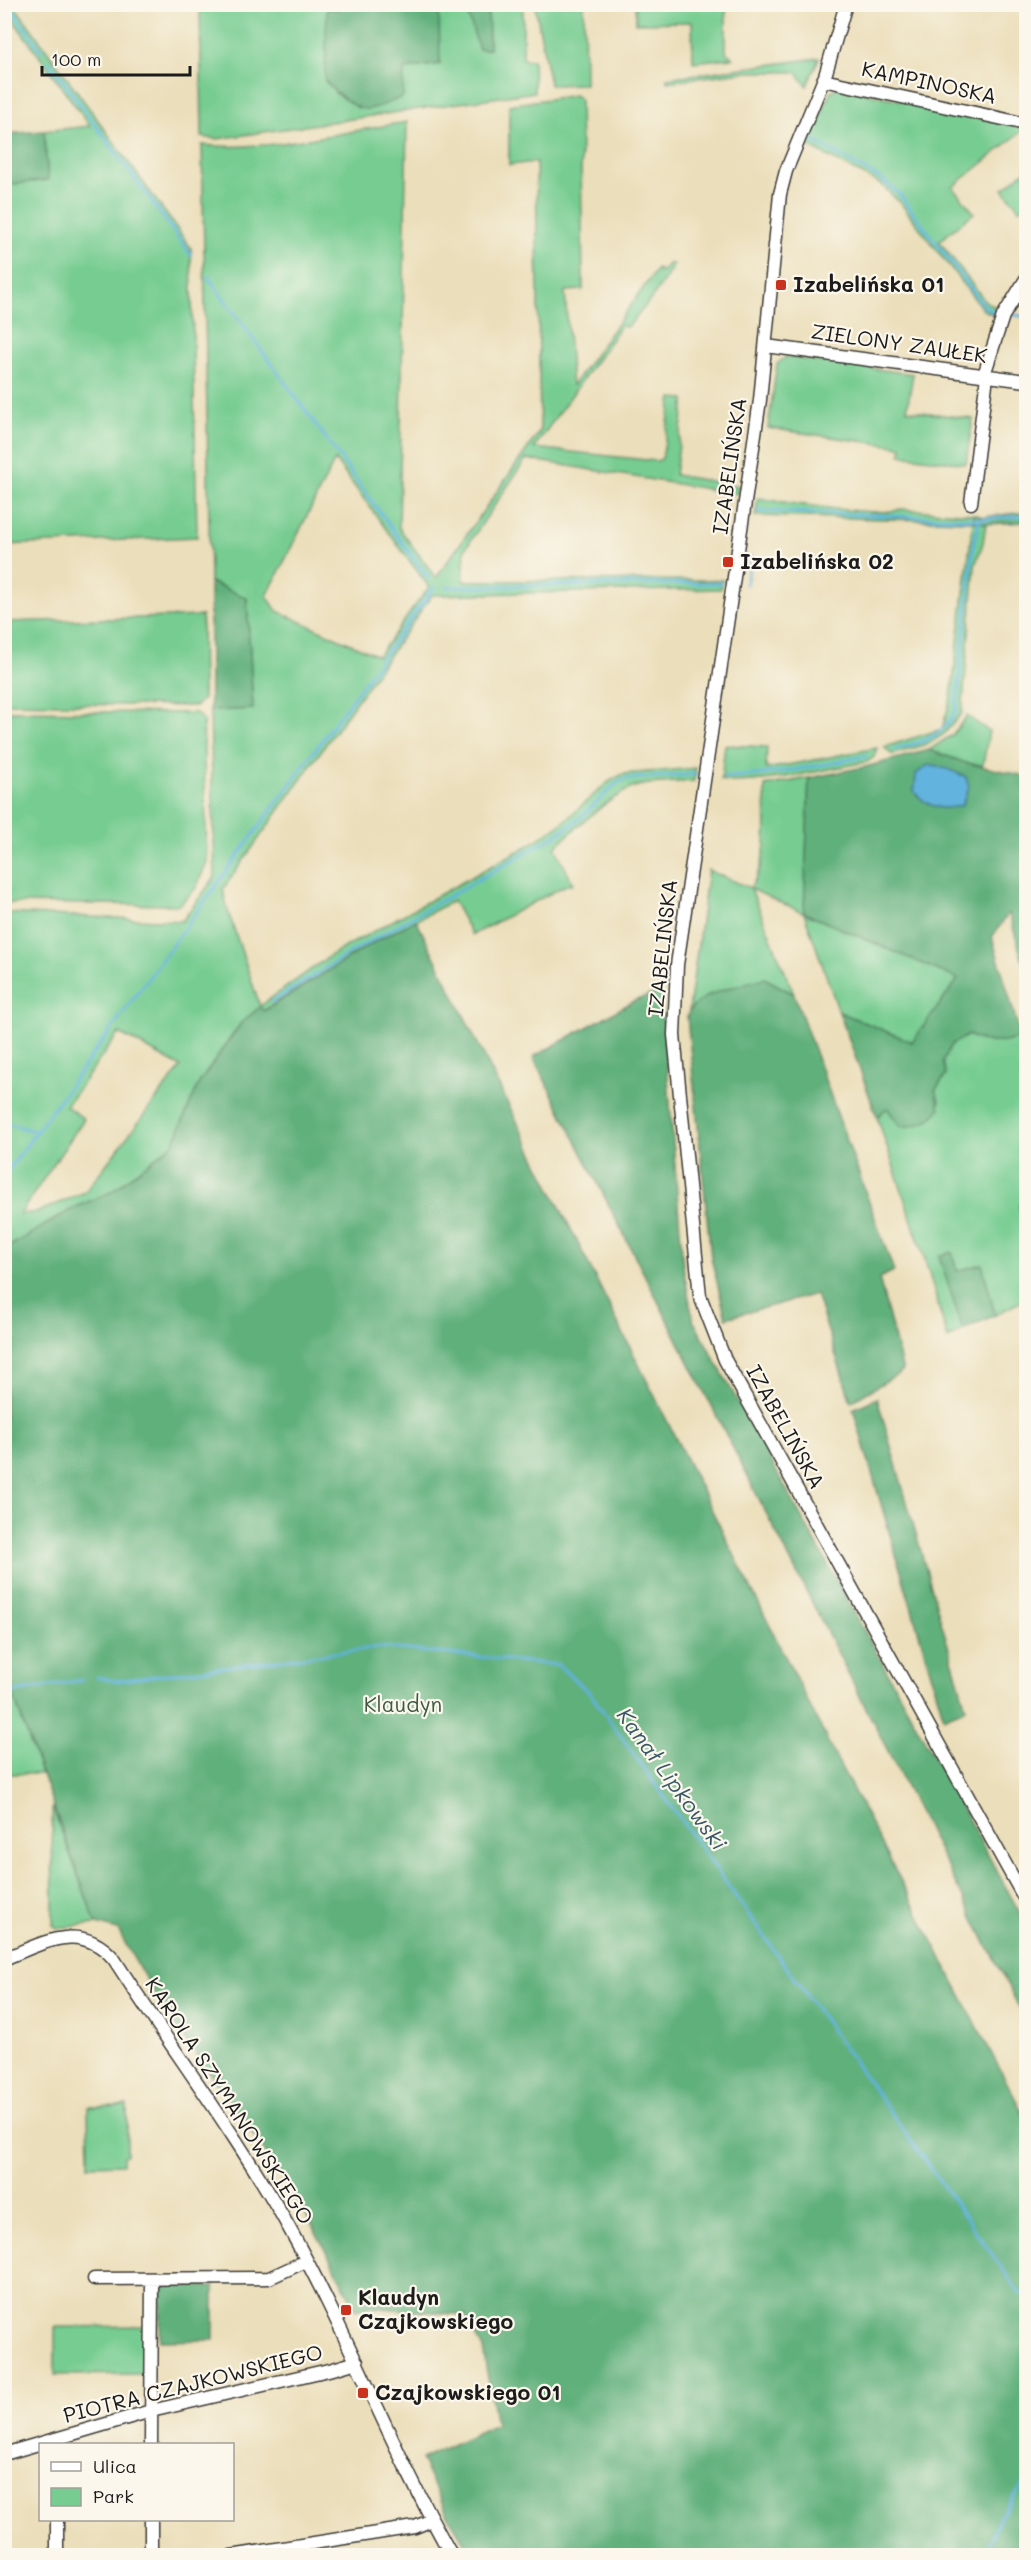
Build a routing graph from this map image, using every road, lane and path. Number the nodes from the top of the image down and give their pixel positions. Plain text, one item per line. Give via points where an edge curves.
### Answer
1 (846, 4) edge
2 (823, 80) junction
3 (1026, 124) edge
4 (1026, 279) edge
5 (766, 346) junction
6 (986, 375) junction
7 (1026, 381) edge
8 (971, 503) dead end
9 (1026, 1901) edge
10 (4, 1959) edge
11 (306, 2261) junction
12 (94, 2279) dead end
13 (153, 2279) junction
14 (357, 2362) junction
15 (151, 2411) junction
16 (57, 2441) edge
17 (151, 2443) edge
18 (39, 2445) edge
19 (4, 2454) edge
20 (432, 2520) junction
21 (57, 2521) edge
22 (151, 2521) edge
23 (57, 2556) edge
24 (151, 2556) edge
25 (231, 2556) edge
26 (452, 2556) edge

1 - 2 street, IZABELIŃSKA
2 - 3 street, KAMPINOSKA
2 - 5 street, IZABELIŃSKA via 783,181
4 - 6 street via 1003,316
5 - 6 street, ZIELONY ZAUŁEK
5 - 9 street, IZABELIŃSKA via 674,997 674,1035 700,1296 725,1360
6 - 7 street, ZIELONY ZAUŁEK
6 - 8 street
10 - 11 street, KAROLA SZYMANOWSKIEGO via 66,1937 90,1941 105,1949 246,2156
11 - 13 street via 269,2278
11 - 14 street, KAROLA SZYMANOWSKIEGO
12 - 13 street
13 - 15 street
14 - 15 street, PIOTRA CZAJKOWSKIEGO
14 - 20 street, KAROLA SZYMANOWSKIEGO
15 - 16 street, PIOTRA CZAJKOWSKIEGO
15 - 17 street
18 - 19 street, PIOTRA CZAJKOWSKIEGO
20 - 25 street via 415,2527
20 - 26 street, KAROLA SZYMANOWSKIEGO
21 - 23 street
22 - 24 street

